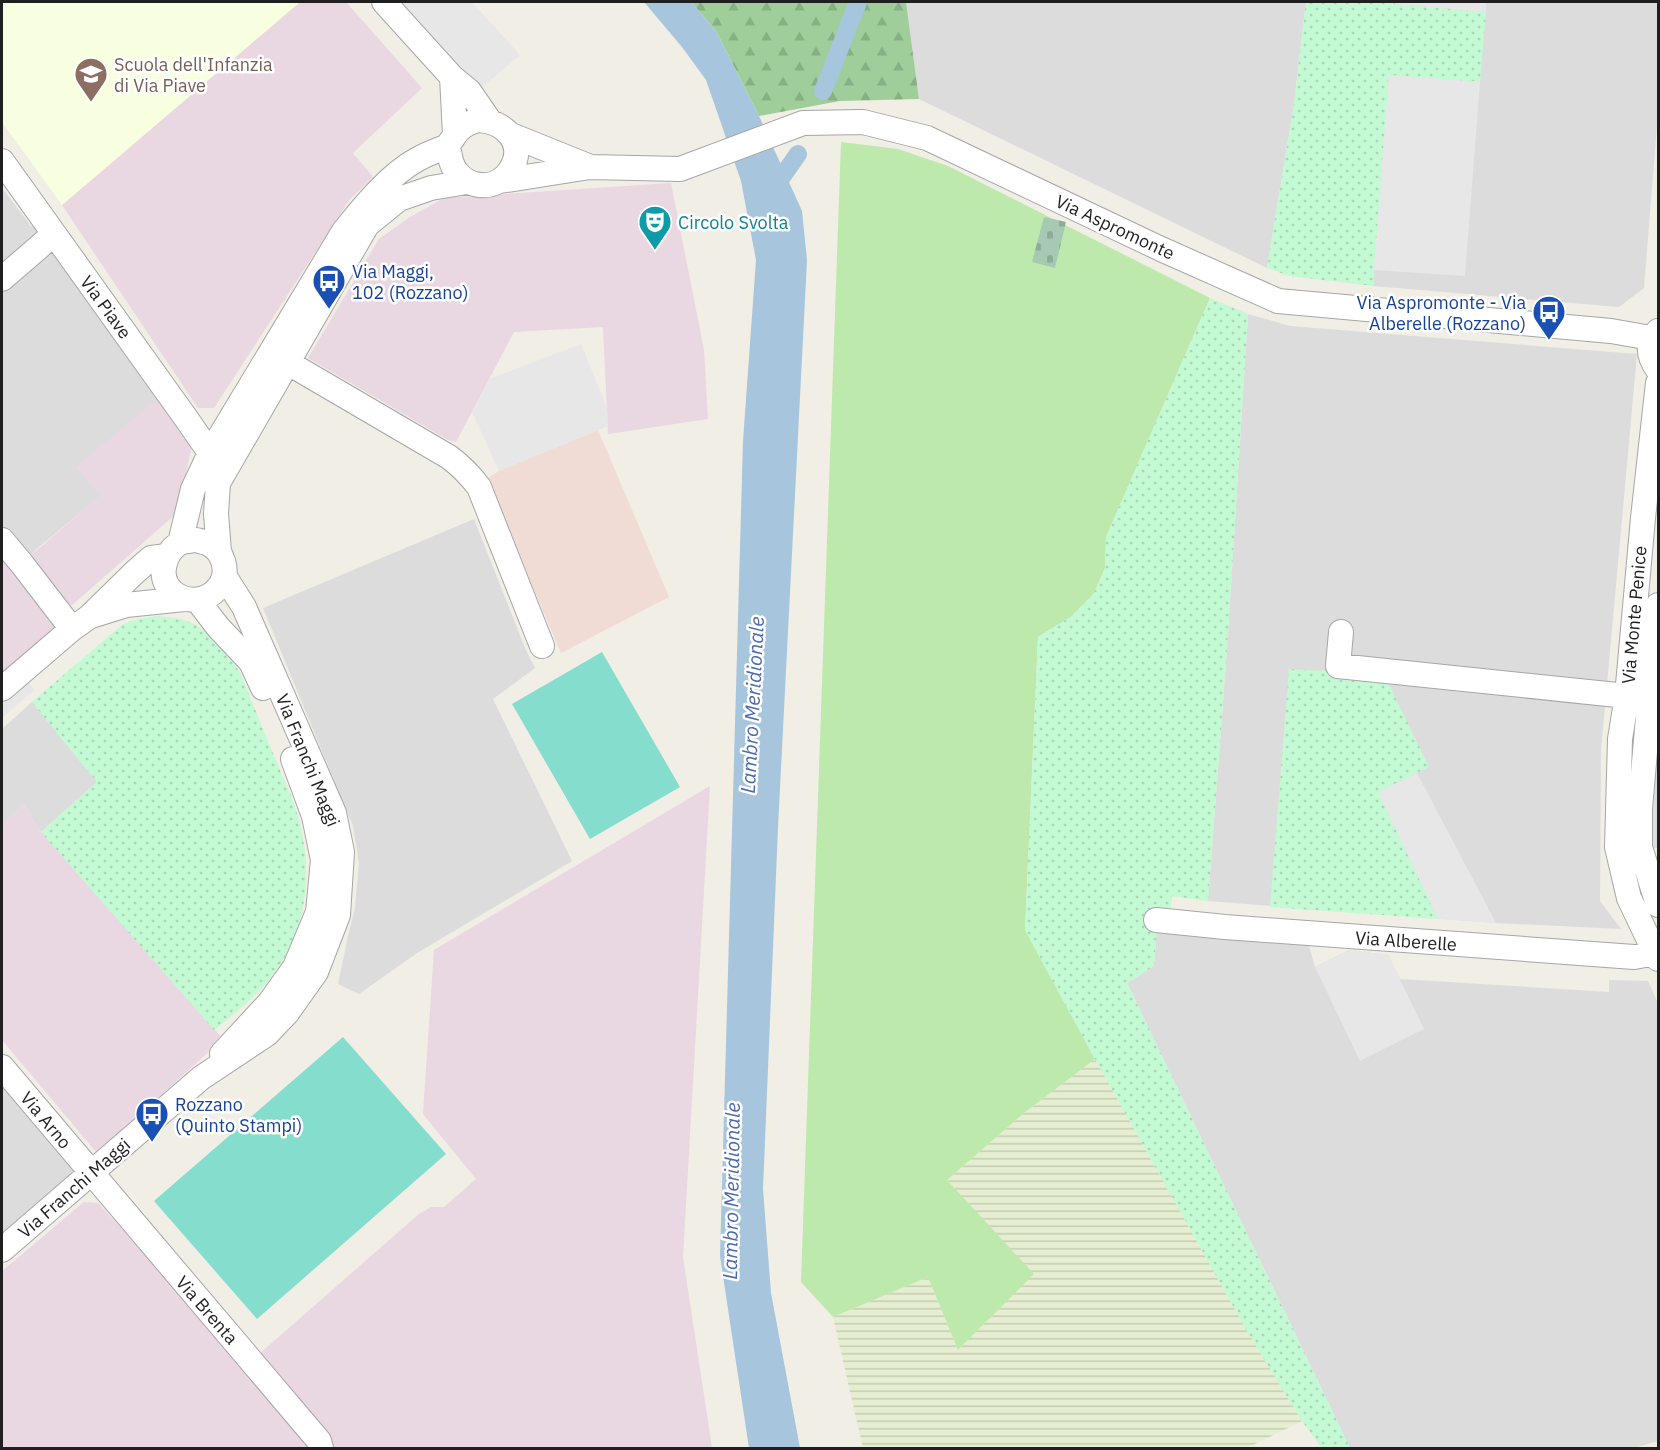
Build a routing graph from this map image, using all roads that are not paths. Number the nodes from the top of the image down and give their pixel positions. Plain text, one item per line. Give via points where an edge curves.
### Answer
1 (384, 2) edge
2 (452, 76) junction
3 (489, 120) junction
4 (511, 135) junction
5 (452, 140) junction
6 (2, 161) edge
7 (590, 167) junction
8 (500, 181) junction
9 (466, 182) junction
10 (54, 234) junction
11 (2, 279) edge
12 (1655, 334) edge
13 (279, 358) junction
14 (1659, 370) edge
15 (1659, 383) edge
16 (210, 453) junction
17 (2, 540) edge
18 (174, 549) junction
19 (219, 552) junction
20 (225, 577) junction
21 (191, 600) junction
22 (1659, 604) edge
23 (81, 623) junction
24 (1341, 632) dead end
25 (542, 646) dead end
26 (2, 689) edge
27 (1627, 696) junction
28 (1628, 847) junction
29 (1659, 905) edge
30 (1156, 920) dead end
31 (1657, 956) edge
32 (2, 1067) edge
33 (201, 1078) junction
34 (90, 1173) junction
35 (2, 1250) edge
36 (321, 1449) edge

1 - 2 street
2 - 3 street via 469,91
2 - 5 street
3 - 4 street
3 - 5 street via 468,122
4 - 7 street, Via Aspromonte
4 - 8 street via 515,160
5 - 9 street via 451,162
5 - 13 street via 402,170 370,199 344,231
6 - 10 street, Via Piave
7 - 8 street, Via Aspromonte
7 - 12 street, Via Aspromonte via 680,169 802,123 863,122 927,138 1278,301
8 - 9 street via 483,186
9 - 13 street via 399,199 367,225
10 - 11 street
10 - 16 street, Via Piave
12 - 14 street via 1649,352
13 - 16 street
13 - 19 street via 218,483
13 - 25 street via 460,464 479,487
15 - 27 street, Via Monte Penice
16 - 18 street via 193,489
17 - 23 street
18 - 19 street via 196,540
18 - 21 street via 164,568 165,580 171,591
18 - 23 street via 152,558
19 - 20 street
20 - 21 street via 215,592
20 - 33 street, Via Franchi Maggi via 244,607 334,813 342,852 338,915 316,972 267,1034
21 - 23 street via 126,605
21 - 33 street, Via Franchi Maggi via 251,662 298,771 314,816 323,860 318,912 295,967 270,1002
22 - 28 street, Via Monte Penice via 1640,808
23 - 26 street
24 - 27 street via 1338,666
27 - 28 street, Via Monte Penice via 1620,739
28 - 29 street
28 - 31 street, Via Alberelle via 1629,898
30 - 31 street, Via Alberelle
32 - 34 street, Via Arno
33 - 34 street, Via Franchi Maggi
34 - 35 street, Via Franchi Maggi
34 - 36 street, Via Brenta via 320,1441

